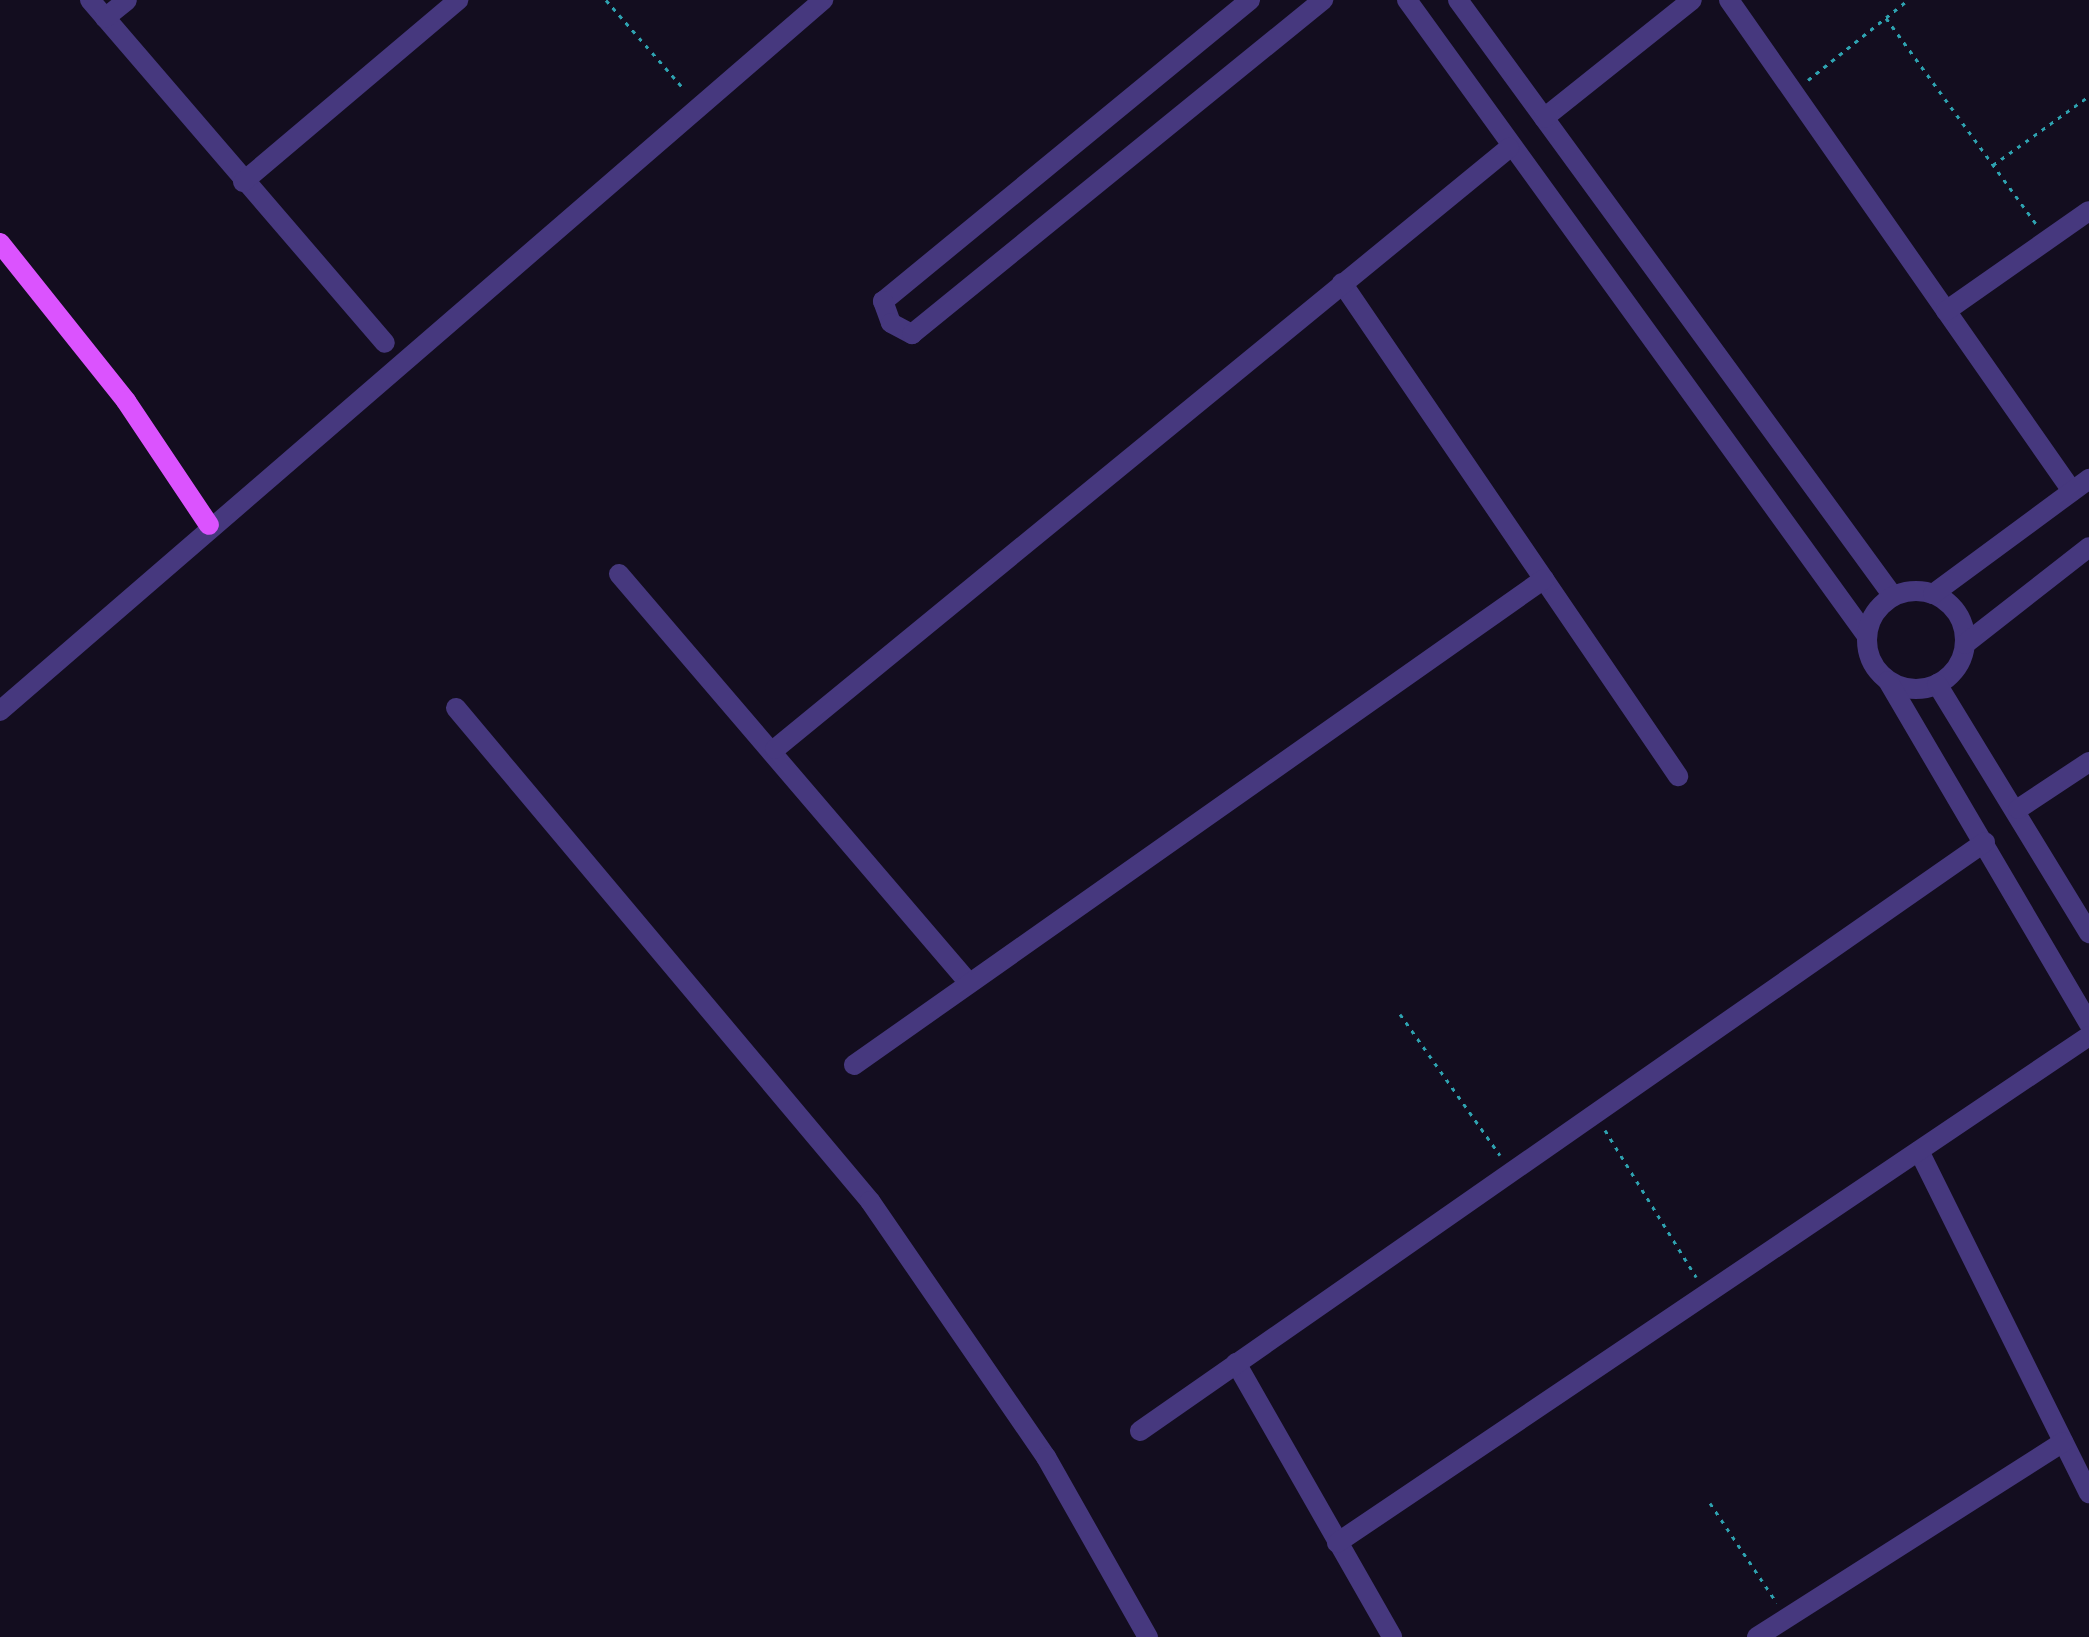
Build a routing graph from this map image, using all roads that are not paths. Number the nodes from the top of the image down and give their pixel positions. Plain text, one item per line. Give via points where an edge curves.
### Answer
1 (90, 0) edge
2 (127, 0) edge
3 (458, 0) edge
4 (823, 0) edge
5 (1250, 0) edge
6 (1323, 0) edge
7 (1407, 0) edge
8 (1458, 0) edge
9 (1692, 0) edge
10 (1729, 0) edge
11 (105, 18) junction
12 (1544, 118) junction
13 (1509, 148) junction
14 (243, 182) junction
15 (2089, 211) edge
16 (0, 243) edge
17 (1342, 283) junction
18 (1946, 311) junction
19 (385, 343) dead end
20 (2089, 479) edge
21 (2072, 491) junction
22 (209, 525) junction
23 (2089, 547) edge
24 (619, 574) dead end
25 (1544, 579) junction
26 (1933, 594) junction
27 (1893, 596) junction
28 (1867, 636) junction
29 (1965, 644) junction
30 (1888, 681) junction
31 (1937, 684) junction
32 (456, 708) dead end
33 (0, 711) edge
34 (775, 749) junction
35 (2089, 762) edge
36 (1678, 776) dead end
37 (2018, 809) junction
38 (1985, 842) junction
39 (2089, 933) edge
40 (969, 983) junction
41 (2089, 1023) edge
42 (2089, 1036) edge
43 (854, 1065) dead end
44 (1919, 1151) junction
45 (1236, 1363) junction
46 (1140, 1431) dead end
47 (2063, 1442) junction
48 (2089, 1493) edge
49 (1337, 1543) junction
50 (1148, 1637) edge
51 (1392, 1637) edge
52 (1757, 1637) edge

1 - 11 street
2 - 11 street
3 - 14 street
4 - 22 street
5 - 6 street via 883,301 891,323 912,334
7 - 13 street
8 - 12 street
9 - 12 street
10 - 18 street
11 - 14 street
12 - 27 street
13 - 17 street
13 - 28 street
14 - 19 street
15 - 18 street
16 - 22 main road via 126,401
17 - 25 street
17 - 34 street
18 - 21 street
20 - 21 street
21 - 26 street
22 - 33 street
23 - 29 street
24 - 34 street
25 - 36 street
25 - 40 street
26 - 27 street
26 - 29 street via 1960,619
27 - 28 street via 1872,617
28 - 30 street via 1869,657
29 - 31 street via 1956,668
30 - 31 street via 1912,689
30 - 38 street
31 - 37 street
32 - 50 street via 870,1201 1046,1457
34 - 40 street
35 - 37 street
37 - 39 street
38 - 41 street
38 - 45 street
40 - 43 street
42 - 44 street
44 - 47 street
44 - 49 street
45 - 46 street
45 - 49 street
47 - 48 street
47 - 52 street
49 - 51 street

